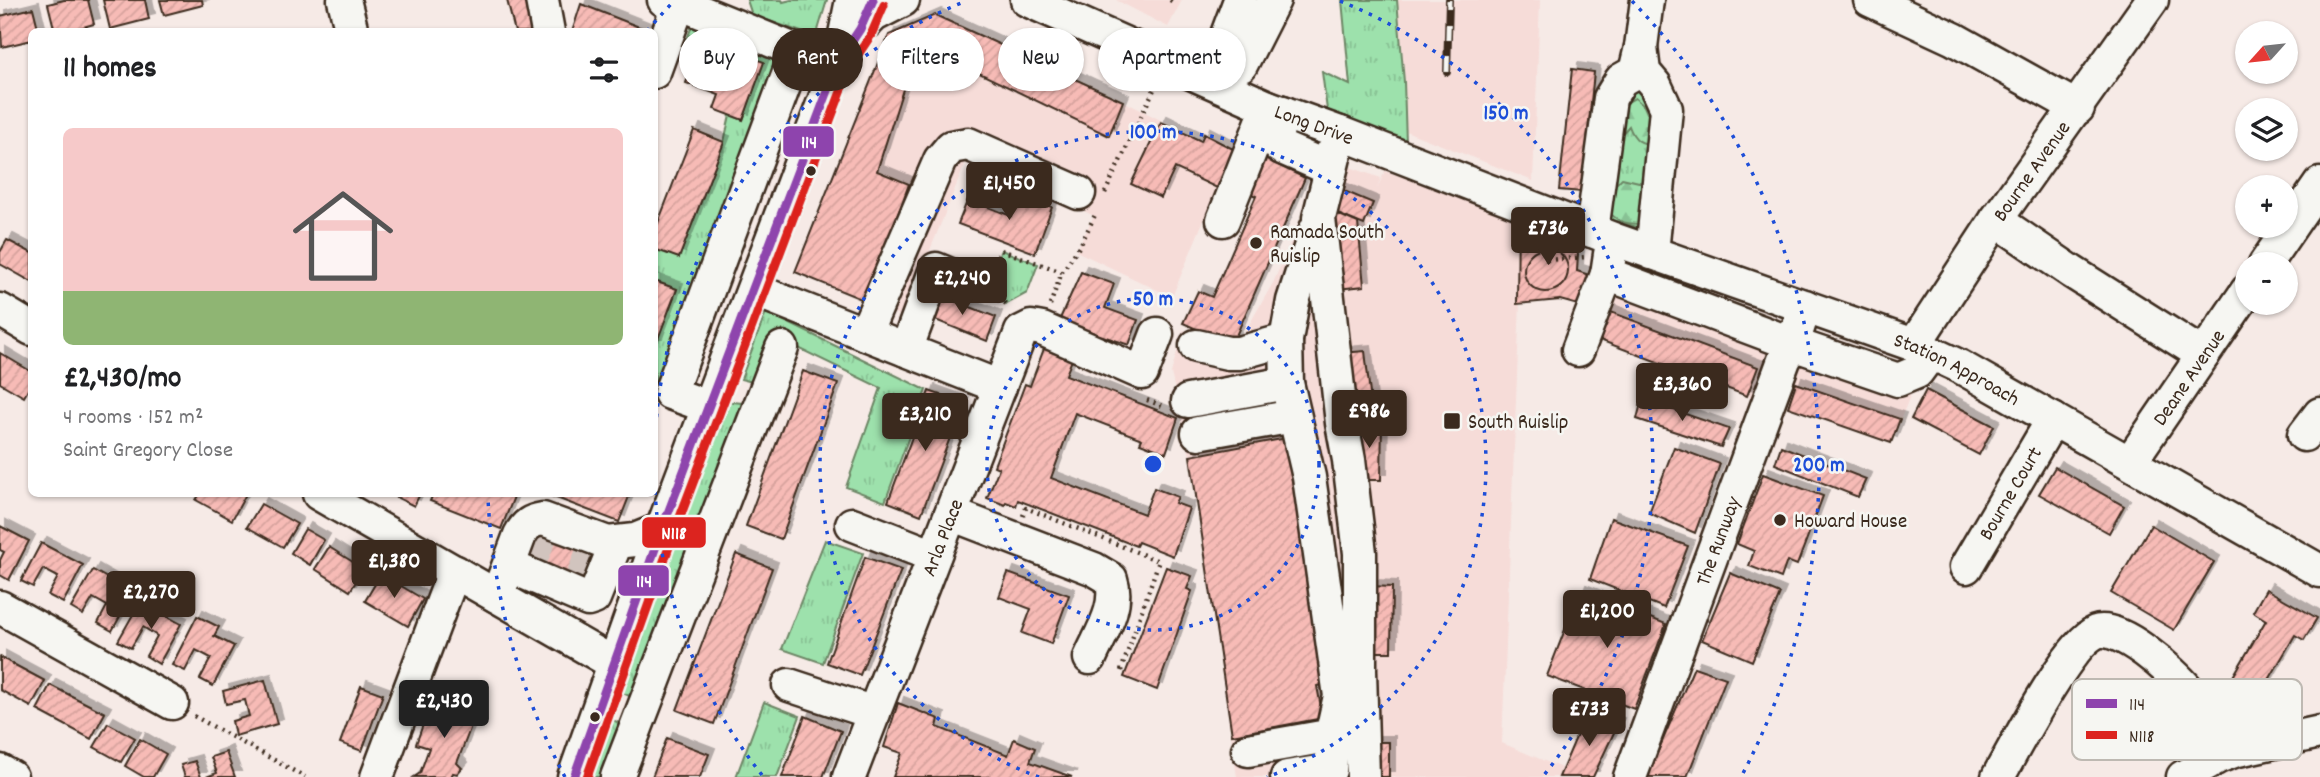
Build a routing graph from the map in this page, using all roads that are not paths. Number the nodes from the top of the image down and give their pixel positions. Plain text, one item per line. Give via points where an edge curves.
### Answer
1 (344, 0) edge
2 (541, 0) edge
3 (873, 0) edge
4 (903, 0) edge
5 (1027, 0) edge
6 (1240, 0) edge
7 (1274, 0) edge
8 (1647, 0) edge
9 (1870, 0) edge
10 (2152, 0) edge
11 (671, 1) edge
12 (856, 15) edge
13 (351, 28) edge
14 (547, 28) edge
15 (1101, 28) edge
16 (1229, 28) edge
17 (1641, 47) junction
18 (658, 55) edge
19 (1246, 55) edge
20 (1246, 90) edge
21 (2078, 108) junction
22 (1275, 110) junction
23 (1338, 142) junction
24 (2320, 184) edge
25 (1079, 192) dead end
26 (1319, 218) junction
27 (1223, 220) dead end
28 (1996, 220) junction
29 (1595, 244) junction
30 (2274, 252) edge
31 (1652, 253) junction
32 (978, 285) road end
33 (754, 290) junction
34 (1805, 306) junction
35 (2235, 308) edge
36 (0, 310) edge
37 (28, 326) edge
38 (865, 334) junction
39 (1157, 334) dead end
40 (1286, 340) junction
41 (1793, 344) junction
42 (1196, 346) dead end
43 (782, 348) dead end
44 (1578, 349) dead end
45 (1922, 349) junction
46 (906, 350) junction
47 (2203, 355) junction
48 (1287, 383) junction
49 (1000, 387) junction
50 (714, 393) junction
51 (761, 400) junction
52 (1188, 401) dead end
53 (1294, 416) junction
54 (2053, 418) junction
55 (1198, 433) dead end
56 (2130, 462) junction
57 (324, 497) edge
58 (951, 514) junction
59 (852, 524) dead end
60 (662, 529) junction
61 (934, 556) junction
62 (562, 559) junction
63 (1966, 567) dead end
64 (2320, 571) edge
65 (456, 572) junction
66 (497, 596) junction
67 (0, 607) edge
68 (564, 633) junction
69 (1090, 658) dead end
70 (614, 663) junction
71 (2177, 679) edge
72 (789, 685) dead end
73 (601, 697) junction
74 (172, 703) road end
75 (874, 713) junction
76 (640, 715) junction
77 (2320, 732) edge
78 (1333, 735) junction
79 (2302, 736) edge
80 (1248, 750) dead end
81 (2214, 760) edge
82 (0, 771) edge
83 (10, 777) edge
84 (377, 777) edge
85 (573, 777) edge
86 (617, 777) edge
87 (849, 777) edge
88 (1287, 777) edge
89 (1363, 777) edge
90 (1630, 777) edge
91 (1998, 777) edge
92 (2183, 777) edge

1 - 13 street
2 - 14 street
3 - 12 street
4 - 12 street via 874,15
5 - 15 street, Long Drive
6 - 16 street
7 - 19 street
8 - 17 street
9 - 21 street via 1954,39
10 - 21 street, Bourne Avenue
11 - 18 street
11 - 50 street via 797,51 670,393
12 - 33 street
17 - 29 street via 1635,72 1621,80 1610,98
17 - 31 street via 1644,72 1665,109
20 - 22 street, Long Drive
21 - 28 street, Bourne Avenue
22 - 23 street, Long Drive
22 - 27 street
23 - 26 street
23 - 29 street, Long Drive
24 - 30 street
25 - 38 street via 968,144 951,147 940,160
26 - 40 street
26 - 89 street via 1360,553
28 - 45 street, Bourne Avenue
28 - 47 street
29 - 31 street, Station Approach
29 - 41 street, Bourne Avenue
29 - 44 street
31 - 34 street, Station Approach
32 - 46 street via 936,269
33 - 38 street
33 - 50 street
34 - 41 street, The Runway
34 - 45 street, Station Approach
35 - 47 street, Deane Avenue
36 - 37 street
38 - 46 street
39 - 49 street, Arla Place via 1142,373 1031,327 1021,332
40 - 42 street via 1239,353
40 - 48 street
41 - 45 street, Bourne Avenue via 1898,380 1917,372
41 - 90 street, The Runway
43 - 51 street
45 - 54 street, Station Approach
46 - 49 street
47 - 56 street, Deane Avenue
48 - 52 street
48 - 53 street
49 - 58 street, Arla Place
50 - 51 street
50 - 60 street
51 - 76 street
53 - 55 street
53 - 78 street via 1310,477 1337,670 1340,696
54 - 56 street, Station Approach
54 - 63 street, Bourne Court
56 - 64 street, Station Approach
57 - 65 street
58 - 61 street, Arla Place
58 - 69 street via 1111,579 1114,605
59 - 61 street
60 - 62 street
60 - 70 street
61 - 75 street, Arla Place
62 - 66 street
62 - 68 street
65 - 66 street
65 - 84 street
66 - 68 street
67 - 74 street
68 - 70 street
70 - 73 street
71 - 91 street via 2109,631 2087,637 2033,715
72 - 75 street
73 - 76 street
73 - 85 street
75 - 87 street, Arla Place
76 - 86 street
77 - 79 street
78 - 80 street
78 - 88 street via 1330,770
81 - 92 street
82 - 83 street

